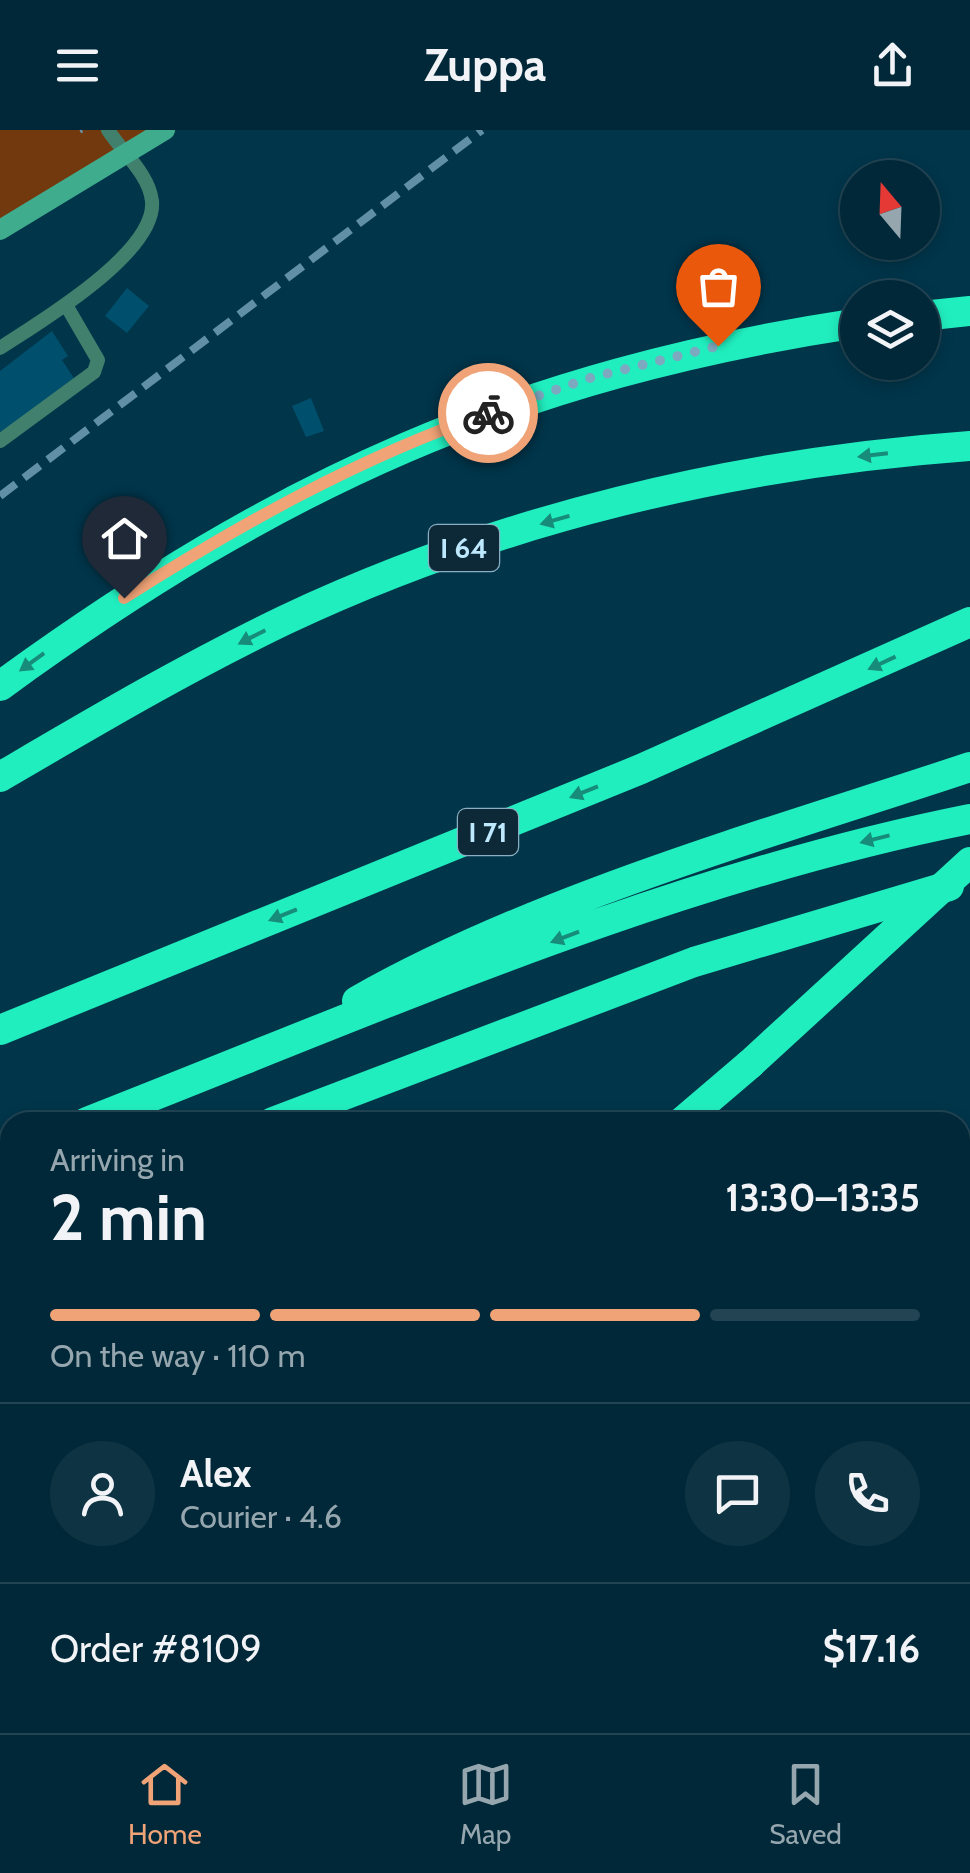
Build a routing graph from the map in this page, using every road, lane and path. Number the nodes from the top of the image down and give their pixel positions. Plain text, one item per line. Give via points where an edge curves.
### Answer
1 (108, 130) edge
2 (165, 130) edge
3 (124, 155) junction
4 (0, 230) edge
5 (66, 306) junction
6 (970, 311) edge
7 (940, 314) edge
8 (840, 326) edge
9 (0, 348) edge
10 (0, 441) edge
11 (970, 446) edge
12 (970, 622) edge
13 (0, 686) edge
14 (970, 766) edge
15 (0, 777) edge
16 (970, 820) edge
17 (970, 862) edge
18 (970, 881) edge
19 (0, 1030) edge
20 (266, 1052) junction
21 (113, 1112) edge
22 (299, 1112) edge
23 (694, 1112) edge

1 - 3 lane
2 - 3 street
3 - 4 street
3 - 5 lane via 146,180 150,220
5 - 9 lane
5 - 10 lane via 98,360 80,386
6 - 7 highway
8 -> 13 highway via 718,346 590,378 381,455 185,559
11 -> 15 highway, I 64 via 727,477 456,550 286,620
12 -> 19 highway, I 71 via 641,769
14 - 20 highway via 605,892 443,956
16 -> 20 highway via 725,880
17 - 23 highway, bridge
18 - 22 highway via 694,962
20 - 21 highway

